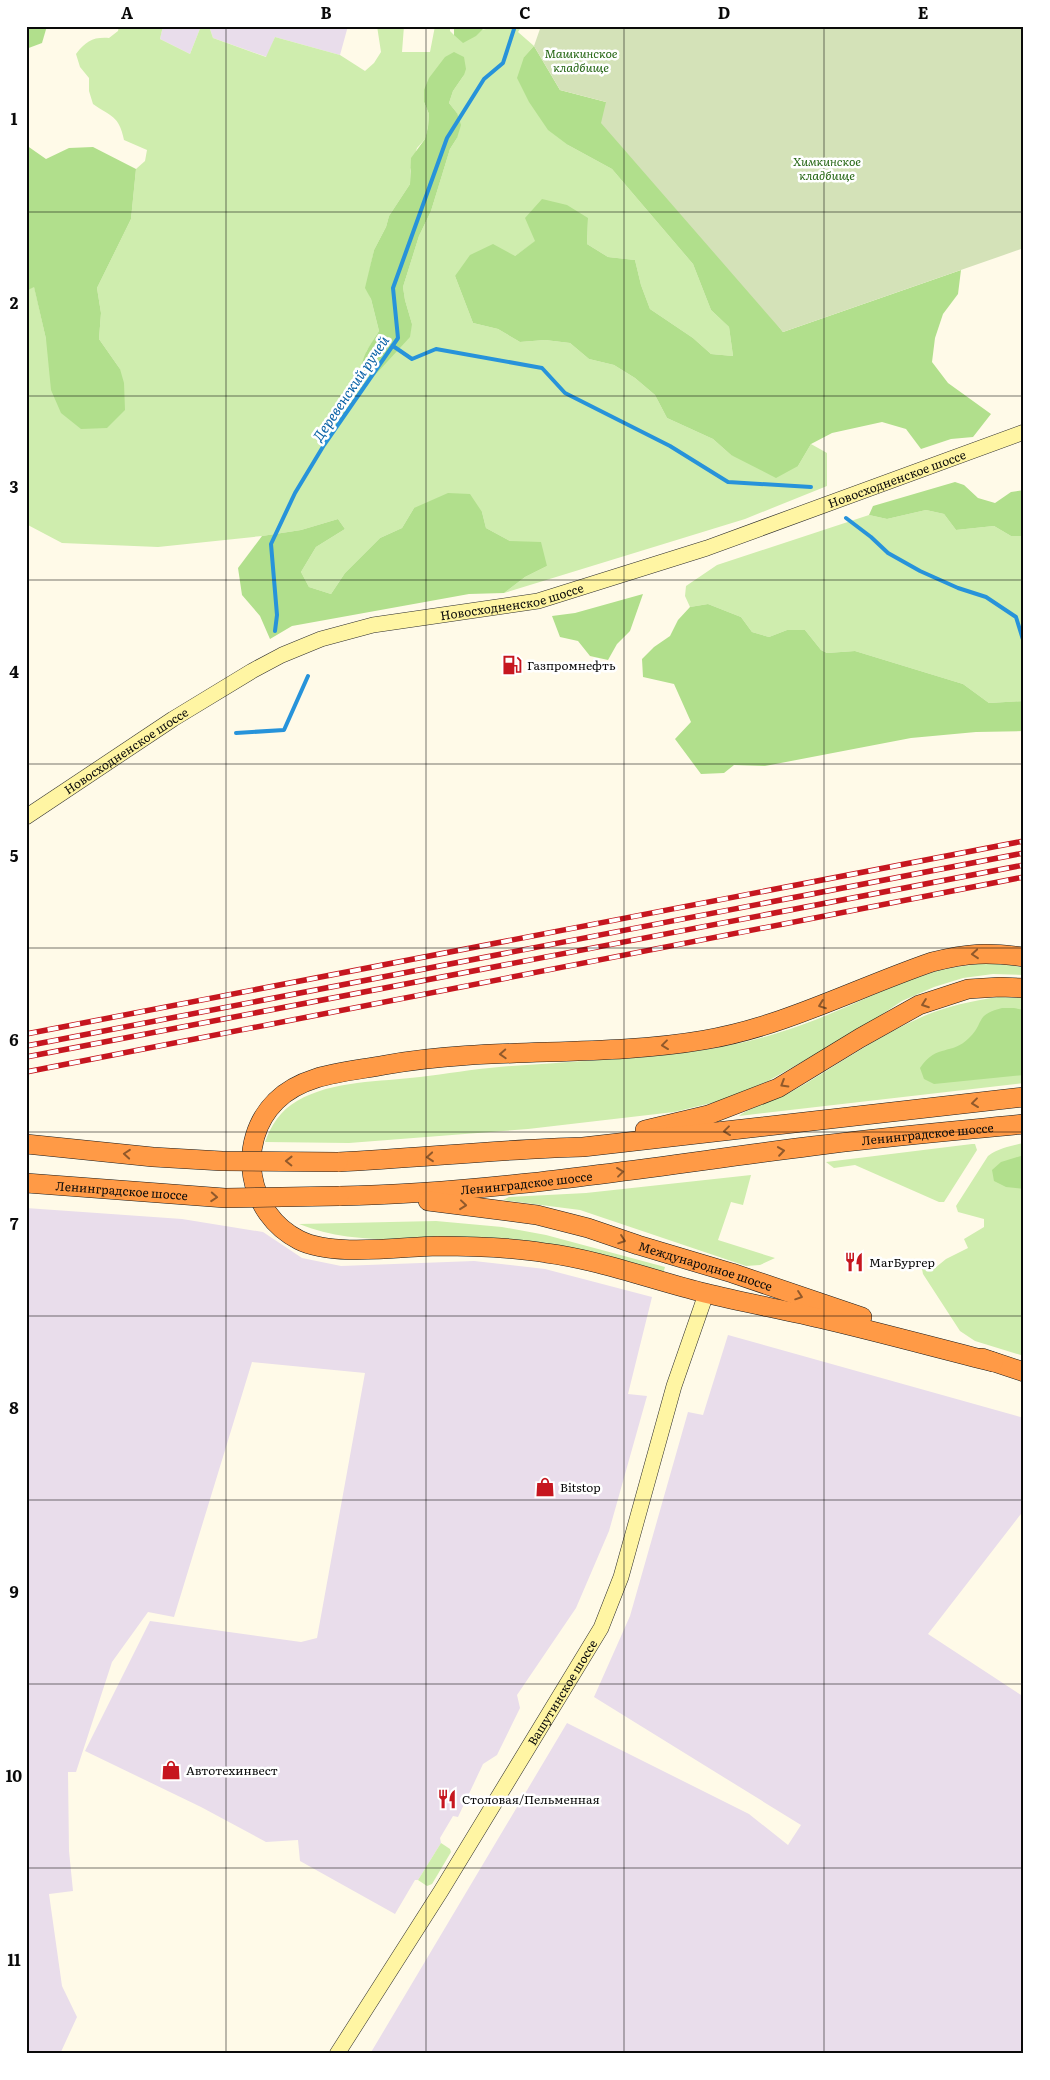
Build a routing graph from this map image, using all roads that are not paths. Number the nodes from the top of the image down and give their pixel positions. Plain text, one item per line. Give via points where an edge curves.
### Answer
1 (1024, 432) edge
2 (26, 817) edge
3 (1024, 957) edge
4 (1024, 988) edge
5 (1024, 1097) edge
6 (1024, 1124) edge
7 (26, 1144) edge
8 (530, 1148) junction
9 (26, 1183) edge
10 (380, 1195) junction
11 (706, 1294) junction
12 (993, 1362) junction
13 (1024, 1372) edge
14 (337, 2054) edge

1 - 2 main road, Новосходненское шоссе via 707,548 538,601 373,625 282,655 173,719
3 -> 11 highway via 990,952 932,962 761,1027 705,1040 650,1047 427,1057 318,1078 299,1085 277,1101 264,1117 256,1135 251,1169 260,1202 276,1224 310,1245 337,1250 500,1246 621,1270
4 -> 8 highway via 968,989 919,1005 778,1088 708,1115 649,1129
5 -> 8 highway, Ленинградское шоссе via 583,1147
10 -> 6 highway, Ленинградское шоссе via 569,1178 813,1146
8 -> 7 highway, Ленинградское шоссе, bridge via 338,1162 222,1161
9 -> 10 highway, Ленинградское шоссе, bridge via 225,1198
10 -> 12 highway, Международное шоссе via 537,1215 588,1228 732,1273
11 - 12 highway via 824,1319
11 - 14 main road, Вашутинское шоссе via 674,1386 622,1577 601,1628 441,1891
12 - 13 highway, Международное шоссе

